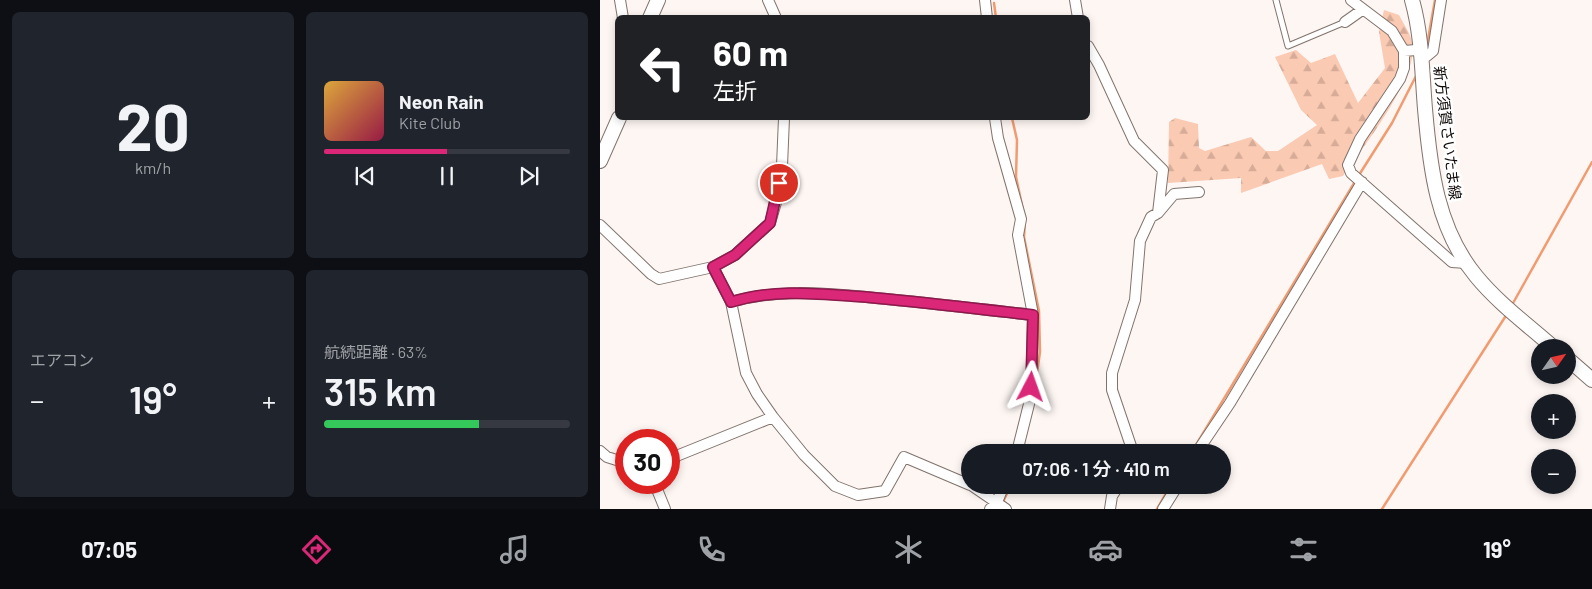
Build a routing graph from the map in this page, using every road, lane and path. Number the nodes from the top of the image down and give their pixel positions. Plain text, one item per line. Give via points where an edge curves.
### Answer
1 (620, 0) edge
2 (658, 0) edge
3 (768, 0) edge
4 (985, 0) edge
5 (1075, 0) edge
6 (1276, 0) edge
7 (1351, 0) edge
8 (1412, 0) edge
9 (1441, 0) edge
10 (1362, 10) junction
11 (622, 15) edge
12 (651, 15) edge
13 (775, 15) edge
14 (987, 15) edge
15 (1078, 15) edge
16 (1345, 22) joint
17 (1090, 50) edge
18 (1404, 51) junction
19 (1421, 55) junction
20 (618, 120) edge
21 (784, 120) edge
22 (995, 120) edge
23 (600, 161) edge
24 (1362, 182) junction
25 (1199, 192) dead end
26 (1158, 213) junction
27 (600, 226) edge
28 (1466, 264) junction
29 (713, 267) junction
30 (731, 302) junction
31 (1033, 315) junction
32 (1544, 339) edge
33 (1576, 366) edge
34 (1592, 380) edge
35 (773, 417) junction
36 (1019, 444) edge
37 (1130, 444) edge
38 (1202, 444) edge
39 (600, 451) edge
40 (680, 455) edge
41 (615, 460) edge
42 (961, 481) edge
43 (659, 494) edge
44 (980, 494) edge
45 (1000, 494) edge
46 (1113, 494) edge
47 (1172, 494) edge
48 (994, 506) edge
49 (665, 509) edge
50 (1006, 509) edge
51 (1110, 509) edge
52 (1163, 509) edge

1 - 11 street
2 - 12 main road
3 - 13 street
4 - 14 street
5 - 15 street
6 - 16 lane via 1288,46
7 - 10 street
8 - 19 main road, 新方須賀さいたま線
9 - 19 street via 1433,51 1427,56
10 - 16 street
10 - 18 street via 1392,32
17 - 26 street via 1134,141 1163,170
18 - 19 street via 1416,50
18 - 24 street via 1400,79 1348,165 1351,173
19 - 28 main road, 新方須賀さいたま線 via 1437,199 1448,231
20 - 23 main road
21 - 29 street via 782,166 770,223 735,255
22 - 31 street via 1021,219 1018,235
24 - 28 street via 1452,262
24 - 38 street
25 - 26 street via 1174,194
26 - 37 street via 1151,217 1140,241 1135,300 1112,373 1112,390
27 - 29 street via 659,279
28 - 32 main road, 新方須賀さいたま線 via 1489,290
29 - 30 street
30 - 31 street via 802,292
30 - 35 street via 746,373
31 - 36 street via 1029,404
33 - 34 main road
35 - 40 street
35 - 42 street via 830,482 858,495 886,491 904,457
39 - 41 street
43 - 49 street
44 - 48 street
45 - 48 street
46 - 51 street
47 - 52 street
48 - 50 street

